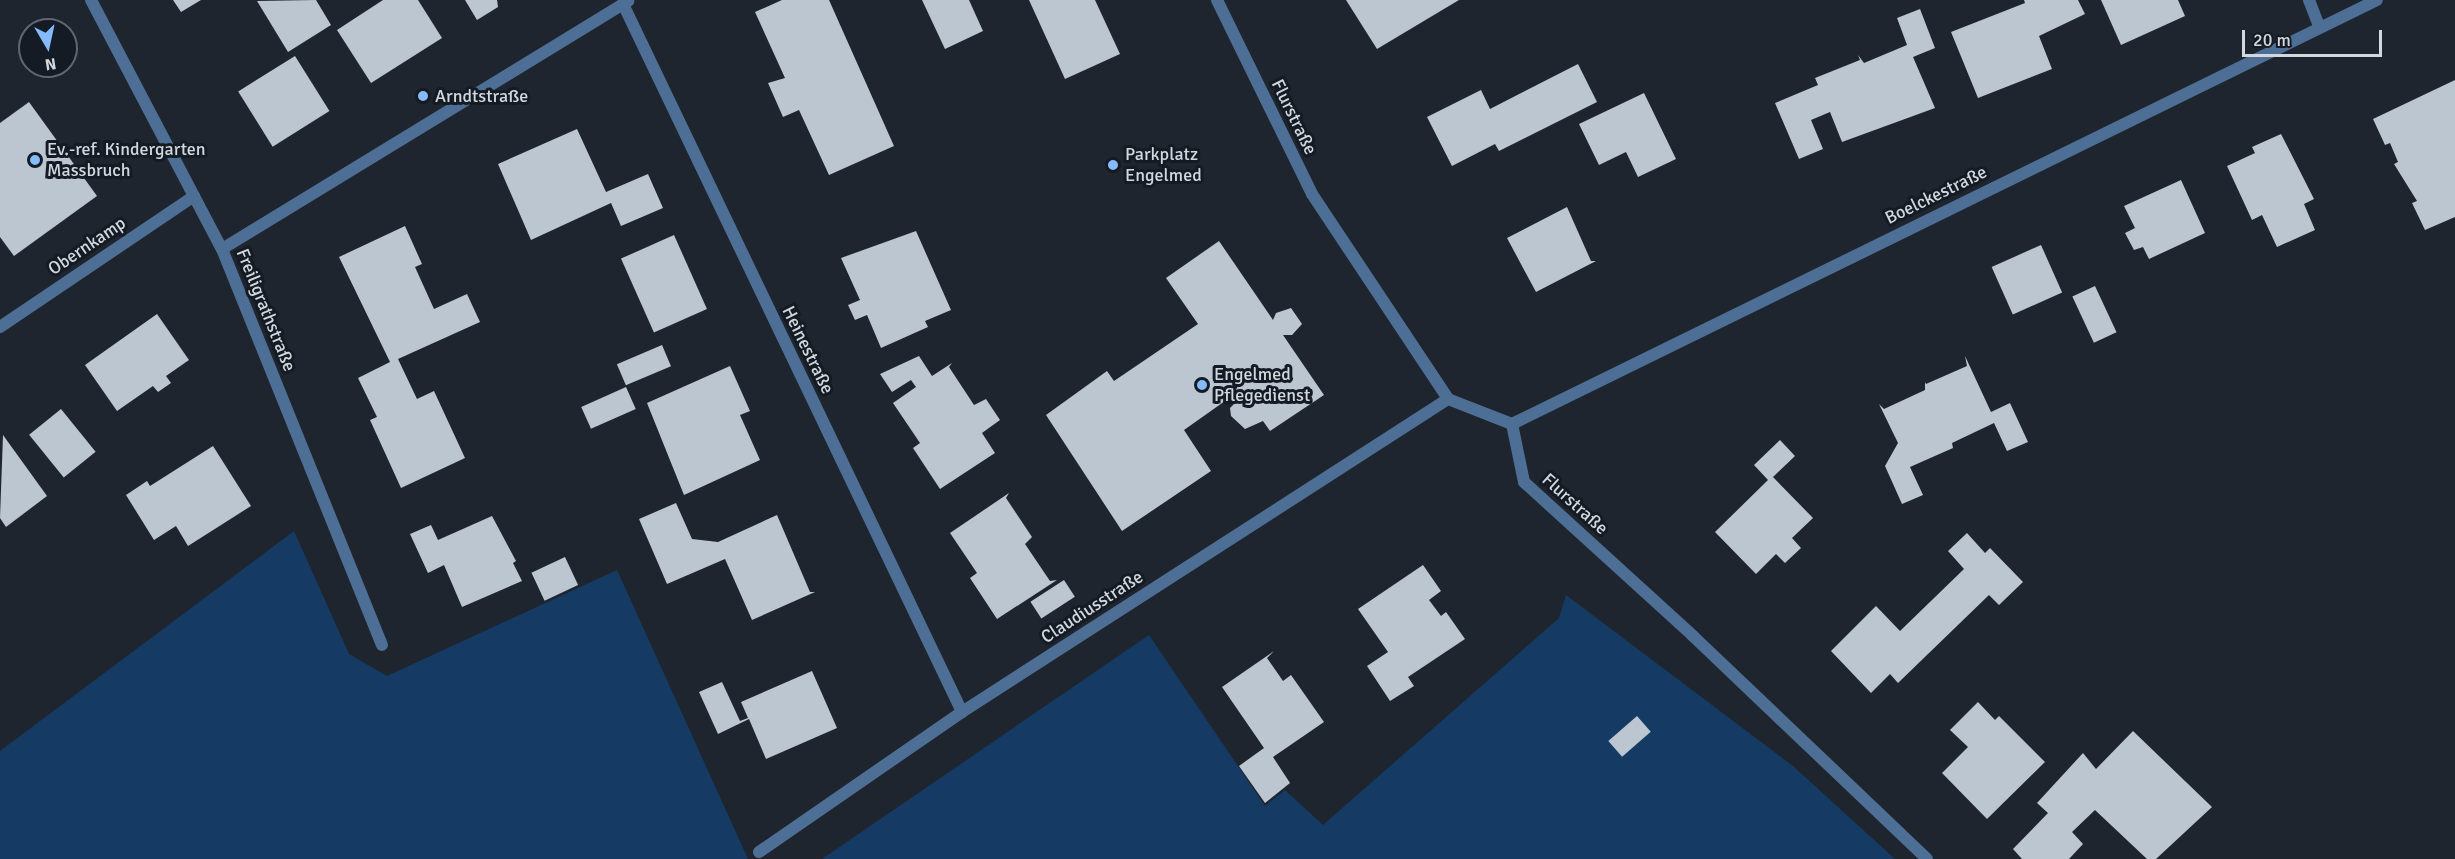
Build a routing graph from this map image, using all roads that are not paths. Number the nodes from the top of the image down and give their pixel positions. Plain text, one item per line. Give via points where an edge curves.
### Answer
1 (92, 0) edge
2 (1217, 0) edge
3 (2309, 0) edge
4 (2377, 0) edge
5 (626, 2) edge
6 (2319, 26) junction
7 (195, 196) junction
8 (222, 249) junction
9 (0, 327) edge
10 (1448, 399) junction
11 (1512, 424) junction
12 (382, 645) dead end
13 (962, 712) junction
14 (759, 852) dead end
15 (1927, 859) edge

1 - 7 street, Freiligrathstraße
2 - 10 street, Flurstraße via 1312,194
3 - 6 street
4 - 6 street, Boelckestraße
5 - 8 street
5 - 13 street, Heinestraße
6 - 11 street, Boelckestraße
7 - 8 street, Freiligrathstraße
7 - 9 street, Obernkamp
8 - 12 street, Freiligrathstraße
10 - 11 street
10 - 13 street, Claudiusstraße
11 - 15 street, Flurstraße via 1524,482
13 - 14 street, Claudiusstraße

